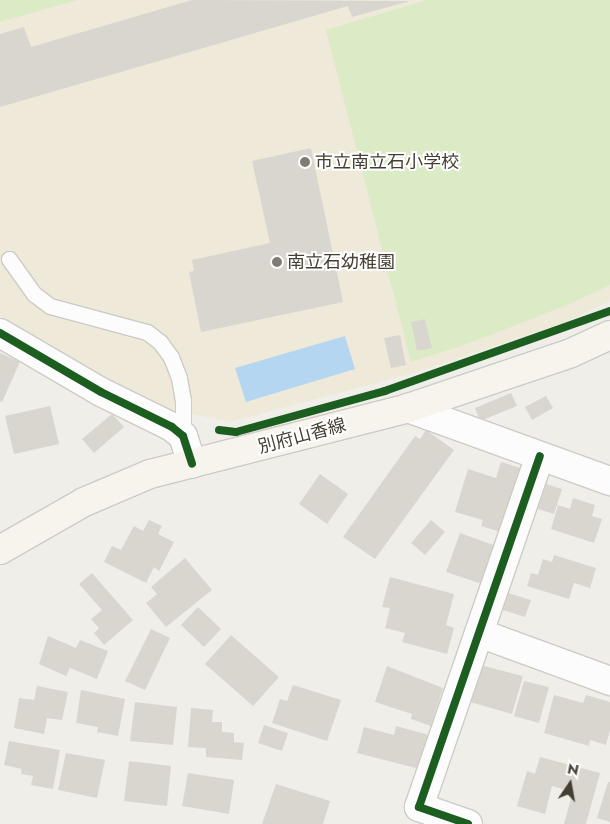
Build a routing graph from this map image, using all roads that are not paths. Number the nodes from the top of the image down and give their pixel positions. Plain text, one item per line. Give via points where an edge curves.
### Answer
1 (9, 259) dead end
2 (0, 333) edge
3 (610, 335) edge
4 (408, 408) junction
5 (183, 436) junction
6 (540, 456) junction
7 (192, 464) junction
8 (610, 481) edge
9 (0, 550) edge
10 (479, 634) junction
11 (610, 680) edge
12 (468, 824) edge

1 - 5 lane via 29,288 50,306 147,332 160,342 171,357 179,378
2 - 5 street
3 - 4 main road, 別府山香線 via 530,368
4 - 6 street
4 - 7 main road, 別府山香線
5 - 7 street
6 - 8 street
6 - 10 street
7 - 9 main road, 別府山香線 via 150,474 92,498
10 - 11 street
10 - 12 street via 419,807

